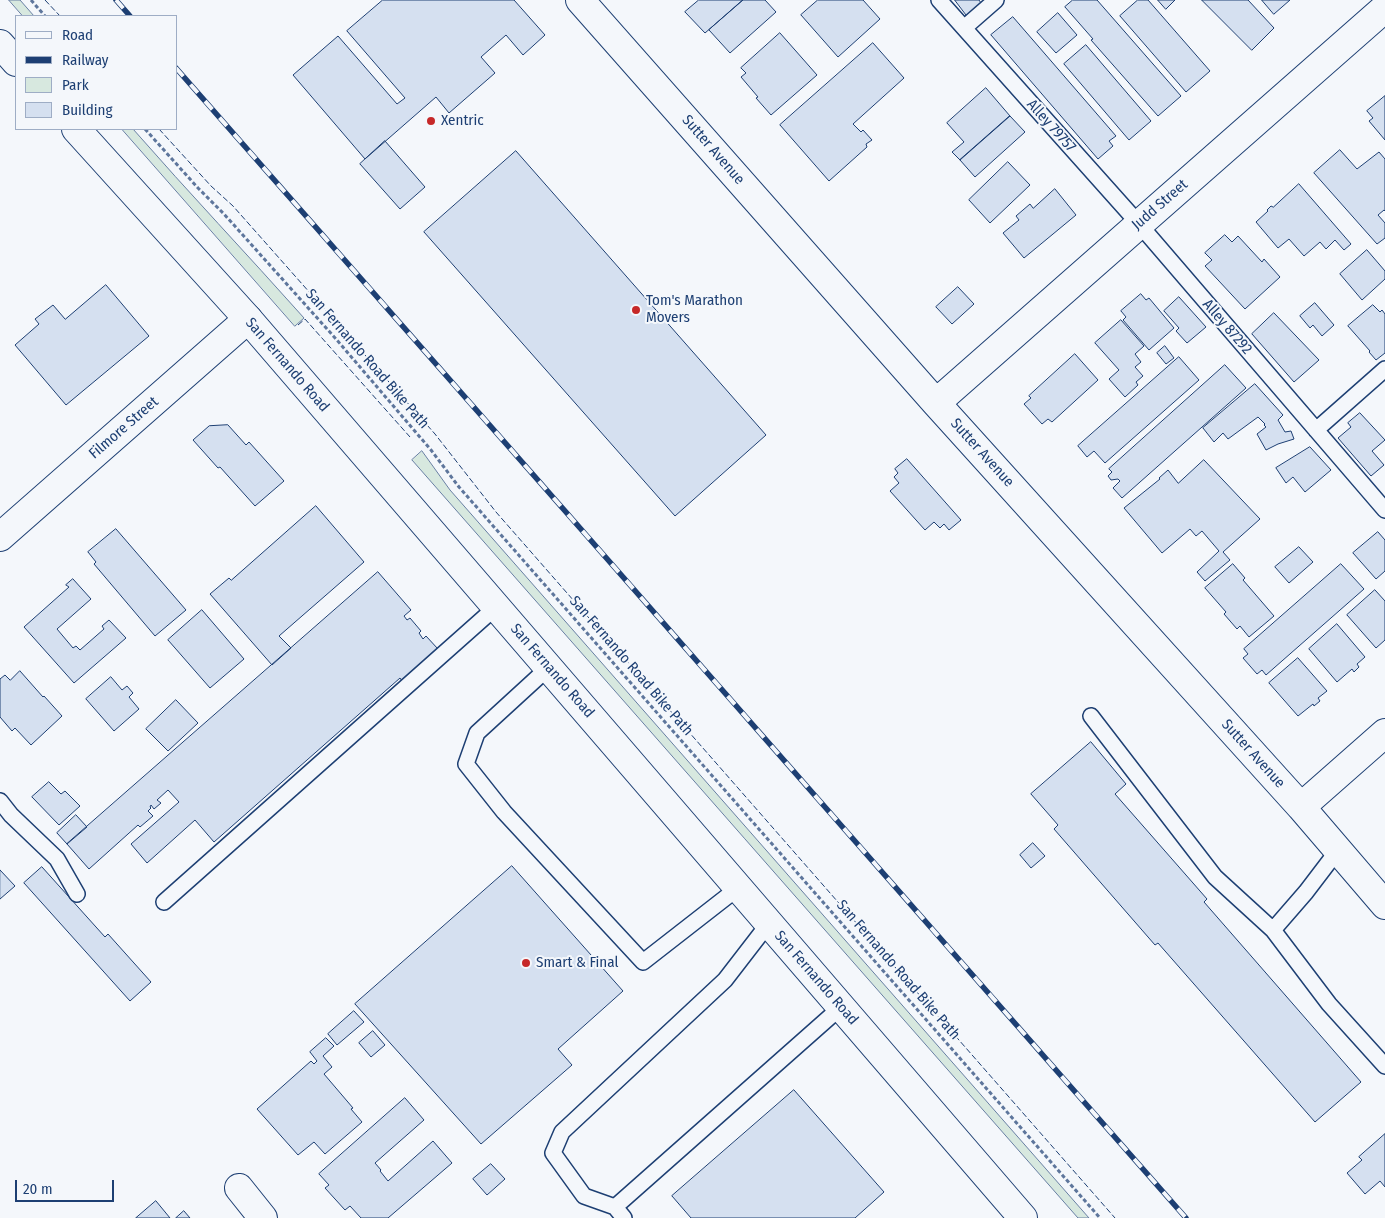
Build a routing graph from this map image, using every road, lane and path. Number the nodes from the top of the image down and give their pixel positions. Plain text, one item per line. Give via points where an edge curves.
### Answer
1 (31, 0) edge
2 (939, 0) edge
3 (996, 0) edge
4 (593, 4) edge
5 (1385, 8) edge
6 (44, 15) edge
7 (964, 28) junction
8 (0, 44) edge
9 (15, 61) edge
10 (77, 130) edge
11 (146, 130) edge
12 (1139, 224) junction
13 (248, 319) junction
14 (1385, 370) edge
15 (936, 403) junction
16 (1316, 430) junction
17 (1385, 510) edge
18 (0, 537) edge
19 (496, 607) junction
20 (548, 668) junction
21 (1091, 716) dead end
22 (1385, 733) edge
23 (0, 801) edge
24 (1301, 807) junction
25 (1338, 850) junction
26 (738, 888) junction
27 (77, 894) dead end
28 (164, 902) dead end
29 (1385, 905) edge
30 (769, 924) junction
31 (1272, 930) junction
32 (841, 1007) junction
33 (1385, 1066) edge
34 (238, 1188) dead end
35 (620, 1212) edge
36 (263, 1218) edge
37 (1023, 1218) edge
38 (1100, 1218) edge

1 - 6 path
2 - 7 lane, Alley 79757
3 - 7 lane
4 - 15 street, Sutter Avenue
5 - 12 street, Judd Street
7 - 12 lane, Alley 79757
8 - 9 street
10 - 13 street, San Fernando Road
11 - 38 path, San Fernando Road Bike Path via 336,339 432,450 466,495
12 - 15 street, Judd Street
12 - 16 lane, Alley 87292
13 - 18 street, Filmore Street
13 - 19 street, San Fernando Road
14 - 16 lane
15 - 24 street, Sutter Avenue
16 - 17 lane, Alley 87292
19 - 20 street, San Fernando Road
19 - 28 lane
20 - 26 street, San Fernando Road
20 - 26 lane via 476,733 466,764 504,812 643,962
21 - 31 lane via 1215,877
22 - 24 street
23 - 27 lane via 11,816 57,859
24 - 25 street, Sutter Avenue
25 - 29 street, Sutter Avenue
25 - 31 lane
26 - 30 street, San Fernando Road
30 - 32 street, San Fernando Road
30 - 35 lane via 725,980 562,1132 552,1153 584,1196
31 - 33 lane via 1328,1004
32 - 35 lane
32 - 37 street, San Fernando Road
34 - 36 street

